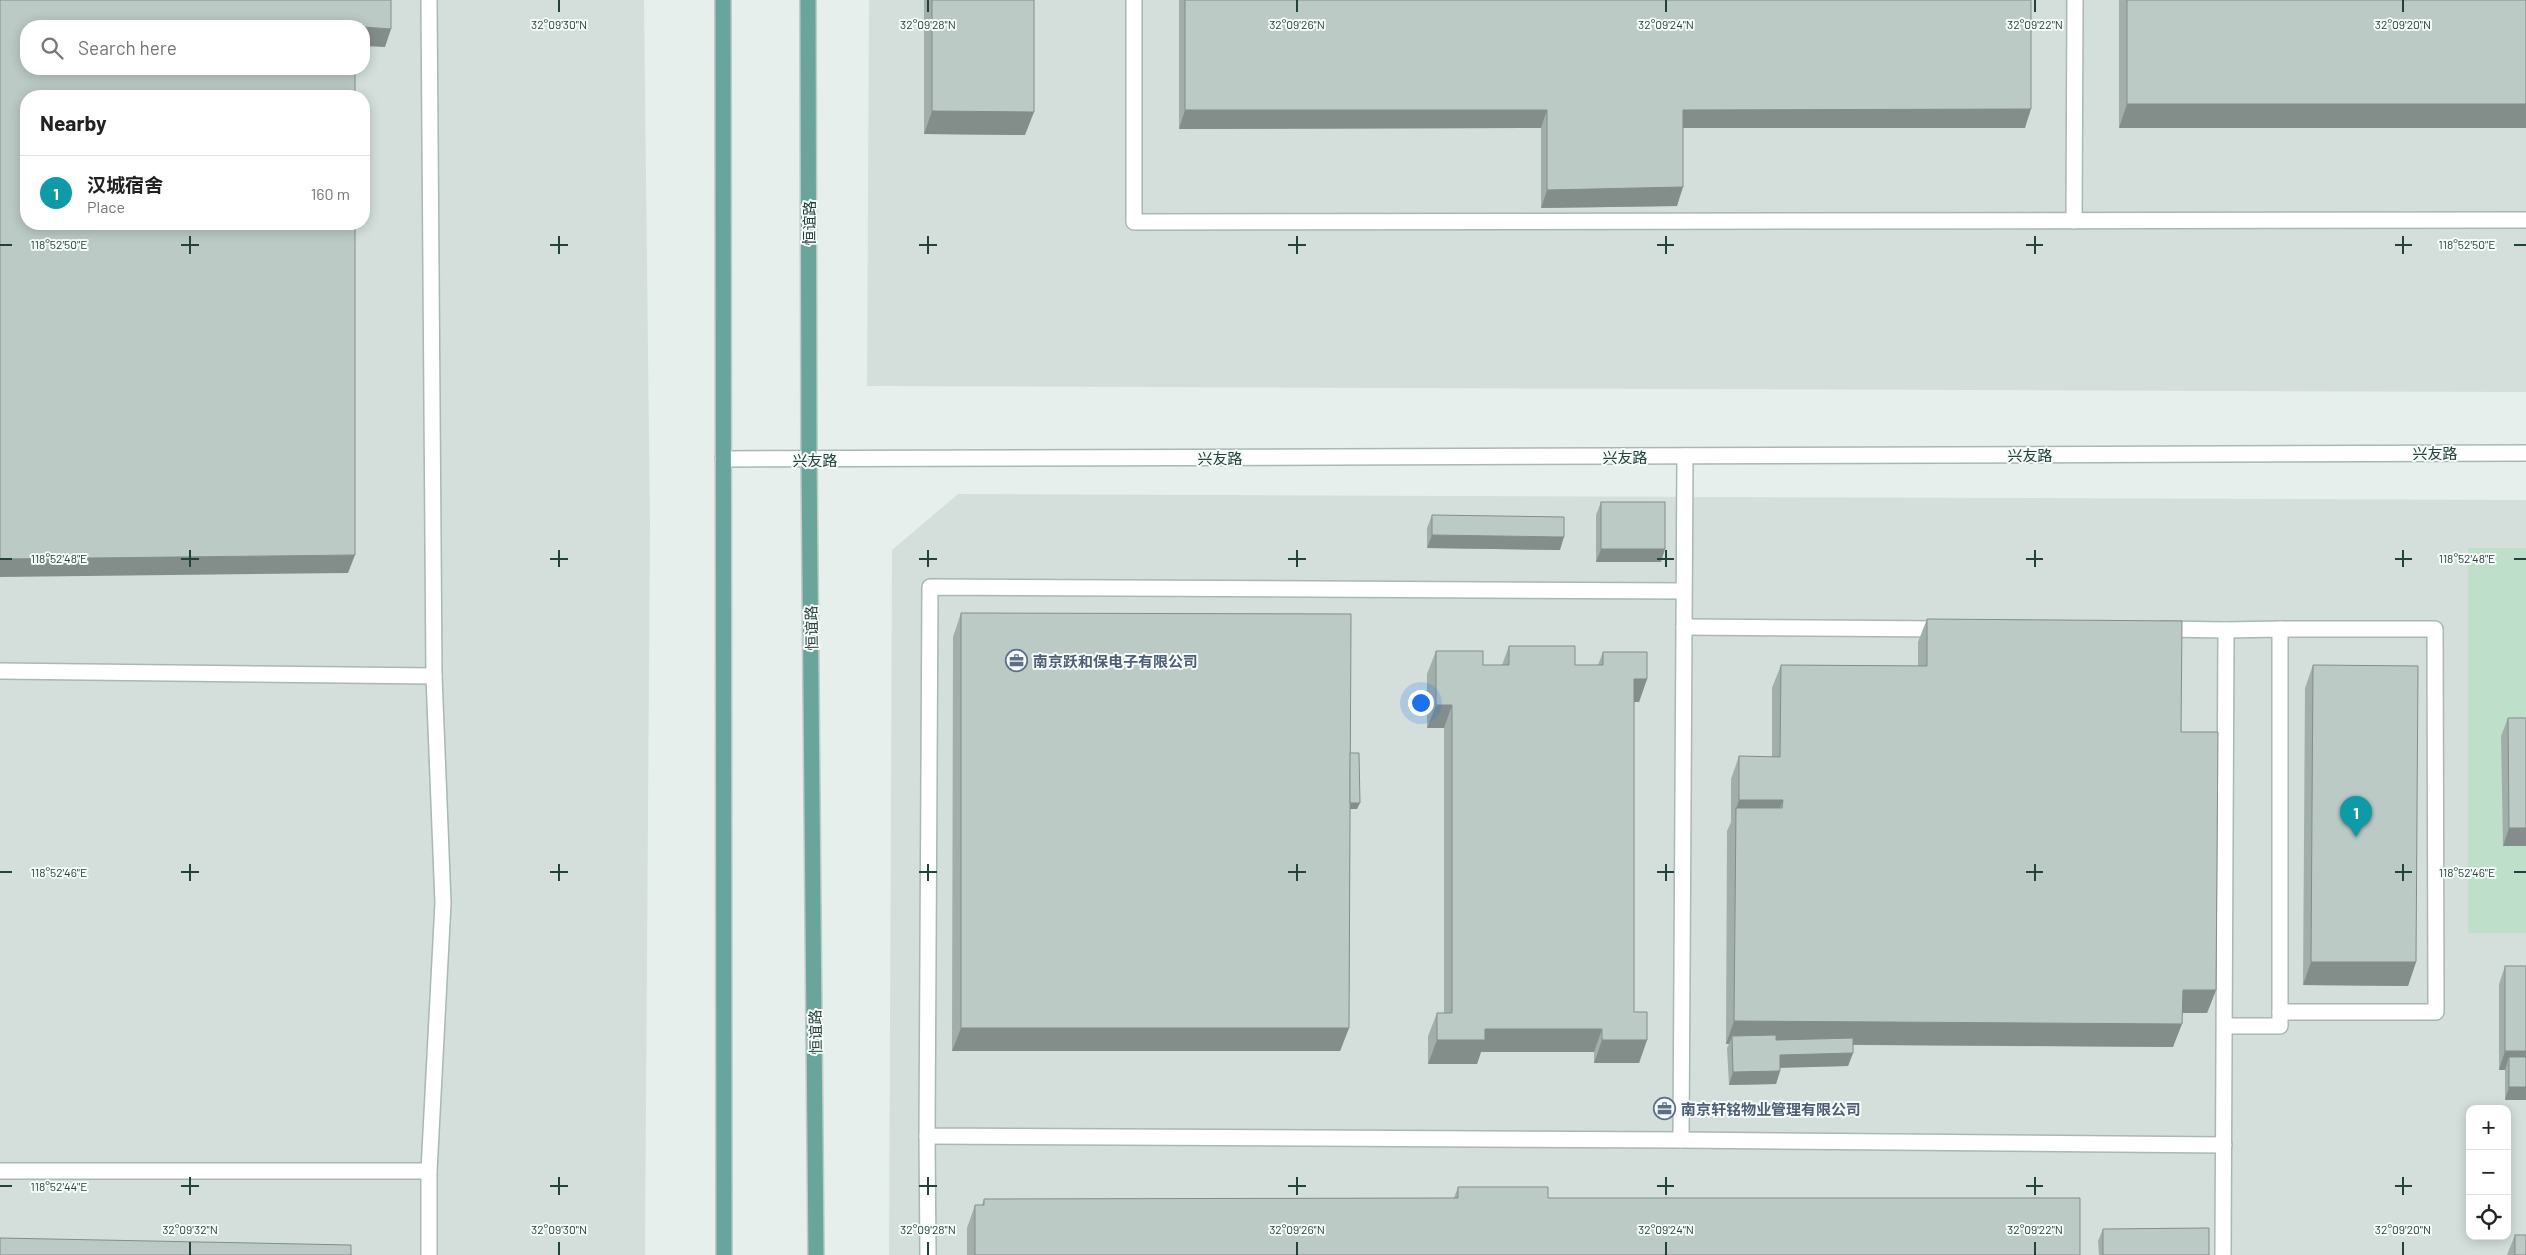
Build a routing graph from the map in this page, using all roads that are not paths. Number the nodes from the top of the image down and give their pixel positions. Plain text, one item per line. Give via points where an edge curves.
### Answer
1 (429, 0) edge
2 (723, 0) edge
3 (808, 0) edge
4 (1134, 0) edge
5 (2075, 0) edge
6 (2526, 220) edge
7 (2074, 221) junction
8 (2526, 453) edge
9 (1685, 456) junction
10 (723, 459) junction
11 (809, 460) junction
12 (1684, 591) junction
13 (1684, 628) junction
14 (1960, 629) edge
15 (2147, 629) edge
16 (2280, 629) junction
17 (2226, 630) junction
18 (0, 671) edge
19 (434, 676) junction
20 (2280, 1012) junction
21 (2224, 1026) junction
22 (927, 1136) junction
23 (1681, 1140) junction
24 (2224, 1146) junction
25 (0, 1172) edge
26 (429, 1172) junction
27 (429, 1255) edge
28 (724, 1255) edge
29 (816, 1255) edge
30 (928, 1255) edge
31 (2224, 1255) edge

1 - 19 street
2 - 10 main road
3 - 11 main road, 恒谊路
4 - 7 street via 1134,222
5 - 7 street
6 - 7 street
8 - 9 street, 兴友路
9 - 11 street, 兴友路
9 - 12 street
10 - 11 street, 兴友路
10 - 28 main road
11 - 29 main road, 恒谊路
12 - 13 street
12 - 22 street via 930,587
13 - 14 street
13 - 23 street
15 - 17 street
16 - 17 street
16 - 20 street
16 - 20 street via 2435,629 2436,1012
17 - 21 street
18 - 19 street
19 - 26 street via 443,903
20 - 21 street via 2280,1026
21 - 24 street
22 - 23 street
22 - 30 street
23 - 24 street
24 - 31 street
25 - 26 street
26 - 27 street

